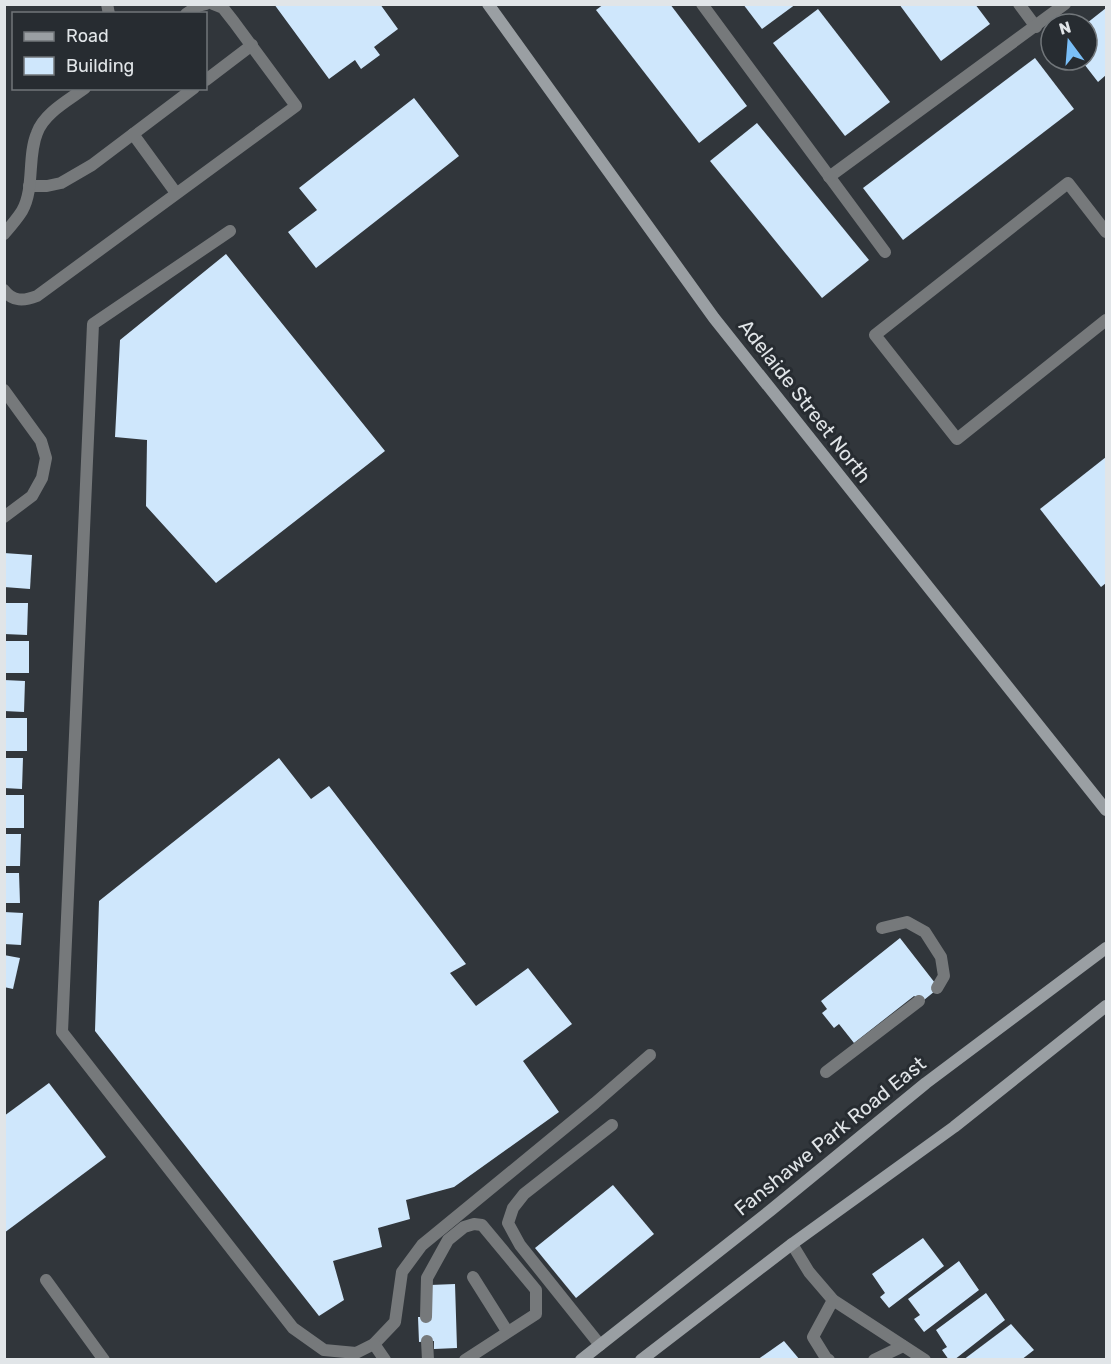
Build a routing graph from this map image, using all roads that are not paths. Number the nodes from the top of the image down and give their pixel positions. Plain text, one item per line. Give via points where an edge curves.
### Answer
1 (206, 4) edge
2 (213, 4) edge
3 (488, 4) edge
4 (702, 4) edge
5 (1019, 4) edge
6 (1065, 4) edge
7 (189, 12) edge
8 (1036, 27) junction
9 (252, 45) junction
10 (207, 79) edge
11 (82, 90) edge
12 (191, 90) edge
13 (133, 134) junction
14 (830, 177) junction
15 (29, 186) junction
16 (176, 193) junction
17 (230, 231) dead end
18 (1107, 232) edge
19 (4, 234) edge
20 (885, 252) dead end
21 (4, 290) edge
22 (1107, 320) edge
23 (4, 390) edge
24 (4, 517) edge
25 (1107, 810) edge
26 (882, 928) dead end
27 (1107, 948) edge
28 (937, 988) dead end
29 (919, 1001) dead end
30 (1107, 1006) edge
31 (650, 1055) dead end
32 (826, 1072) dead end
33 (612, 1125) dead end
34 (792, 1244) junction
35 (473, 1277) dead end
36 (46, 1280) dead end
37 (833, 1300) junction
38 (426, 1317) dead end
39 (507, 1331) junction
40 (427, 1341) dead end
41 (374, 1344) junction
42 (600, 1345) junction
43 (903, 1346) junction
44 (104, 1359) edge
45 (386, 1359) edge
46 (428, 1359) edge
47 (465, 1359) edge
48 (581, 1359) edge
49 (641, 1359) edge
50 (830, 1359) edge
51 (874, 1359) edge
52 (925, 1359) edge

1 - 7 lane
2 - 9 lane via 223,8
3 - 25 main road, Adelaide Street North via 714,318
4 - 14 lane
5 - 8 lane
6 - 8 lane
8 - 14 lane
9 - 10 lane
9 - 16 lane via 296,106
11 - 15 lane via 54,111 37,131
12 - 13 lane
13 - 15 lane via 61,183
13 - 16 lane
14 - 20 lane
15 - 19 lane via 23,210
16 - 21 lane via 37,296 18,300
17 - 41 lane via 93,324 62,1032 293,1328 324,1350 356,1353
18 - 22 lane via 1068,183 874,335 957,439
23 - 24 lane via 41,441 46,458 42,478 32,496
26 - 28 lane via 907,922 925,932 941,957 944,976
27 - 42 main road, Fanshawe Park Road East via 926,1083
29 - 32 lane
30 - 34 main road via 954,1127
31 - 41 lane via 422,1245 402,1272 394,1322
33 - 42 lane via 524,1194 508,1223 520,1245
34 - 37 lane
34 - 49 main road
35 - 39 lane
36 - 44 lane
37 - 43 lane
37 - 50 lane via 813,1337
38 - 39 lane via 427,1278 448,1240 464,1227 482,1225 536,1290 536,1314
39 - 47 lane
40 - 46 lane
41 - 45 lane
42 - 48 main road, Fanshawe Park Road East
43 - 51 lane
43 - 52 lane

